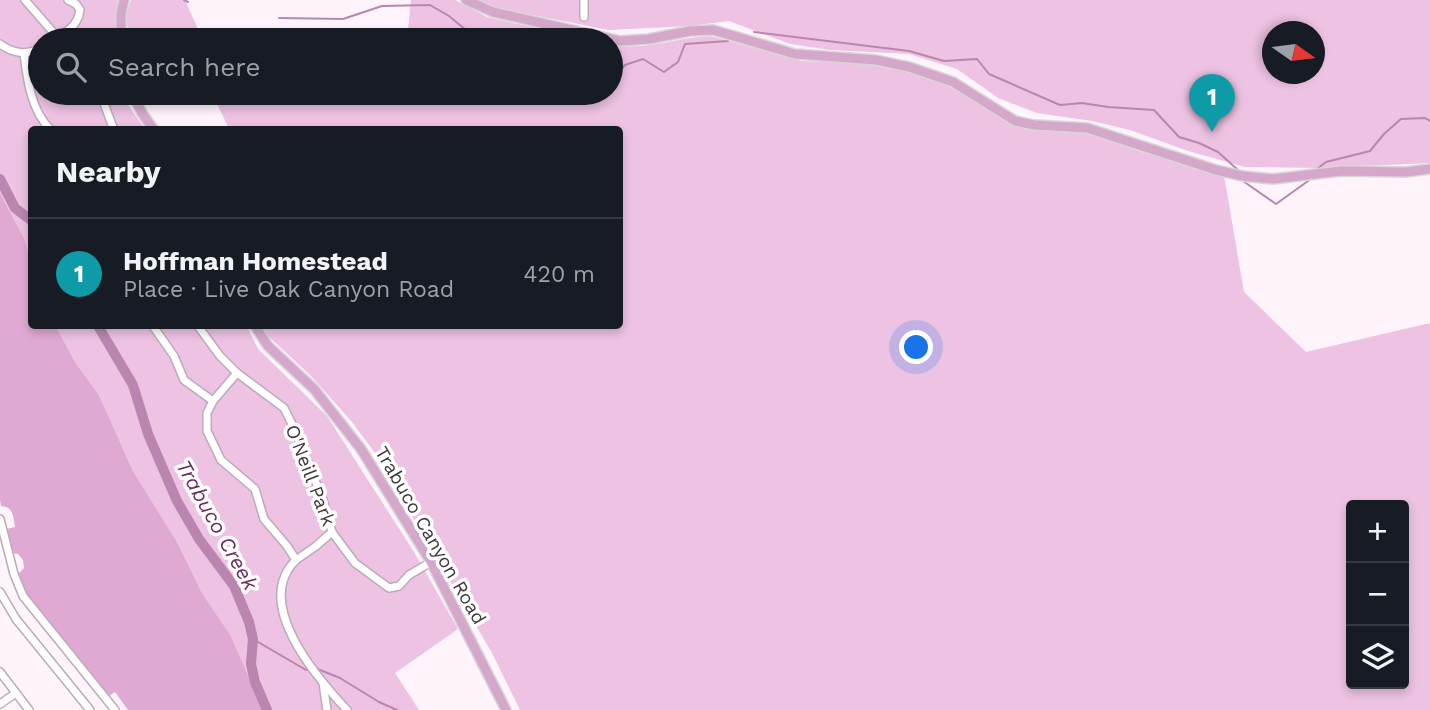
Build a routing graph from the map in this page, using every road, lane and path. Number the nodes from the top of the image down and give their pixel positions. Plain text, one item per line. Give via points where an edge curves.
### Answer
1 (25, 0) edge
2 (68, 0) edge
3 (124, 0) edge
4 (466, 0) edge
5 (584, 0) edge
6 (584, 16) dead end
7 (47, 28) edge
8 (71, 28) edge
9 (121, 28) edge
10 (563, 28) edge
11 (623, 41) edge
12 (0, 44) edge
13 (28, 52) edge
14 (24, 53) junction
15 (28, 70) edge
16 (36, 105) edge
17 (105, 105) edge
18 (138, 105) edge
19 (48, 126) edge
20 (112, 126) edge
21 (152, 126) edge
22 (1430, 169) edge
23 (155, 329) edge
24 (200, 329) edge
25 (257, 329) edge
26 (237, 373) junction
27 (213, 401) junction
28 (0, 519) edge
29 (332, 532) junction
30 (296, 560) junction
31 (431, 562) junction
32 (0, 592) edge
33 (0, 673) edge
34 (323, 682) junction
35 (16, 693) junction
36 (0, 704) edge
37 (29, 710) edge
38 (90, 710) edge
39 (115, 710) edge
40 (327, 710) edge
41 (347, 710) edge
42 (506, 710) edge

1 - 7 street
2 - 8 street via 80,10
3 - 9 main road
4 - 10 main road via 493,12
5 - 6 street
11 - 22 main road via 713,30 795,54 909,66 953,82 1015,121 1087,128 1243,176 1273,179 1340,171
12 - 14 street
13 - 14 street
14 - 15 street
16 - 19 street
17 - 20 street
18 - 21 main road
23 - 27 street via 184,380
24 - 26 street, O'Neill Park
25 - 31 main road, Trabuco Canyon Road via 353,438
26 - 27 street
26 - 29 street, O'Neill Park via 284,408
27 - 30 street via 206,420 216,453 255,489 264,519
28 - 39 street via 23,596
29 - 30 street
29 - 31 street, O'Neill Park via 355,563 389,588 399,586
30 - 34 street via 284,577 283,612 289,630
31 - 42 main road, Trabuco Canyon Road
32 - 38 street via 16,619
33 - 35 street
34 - 40 street
34 - 41 street
35 - 36 street
35 - 37 street

